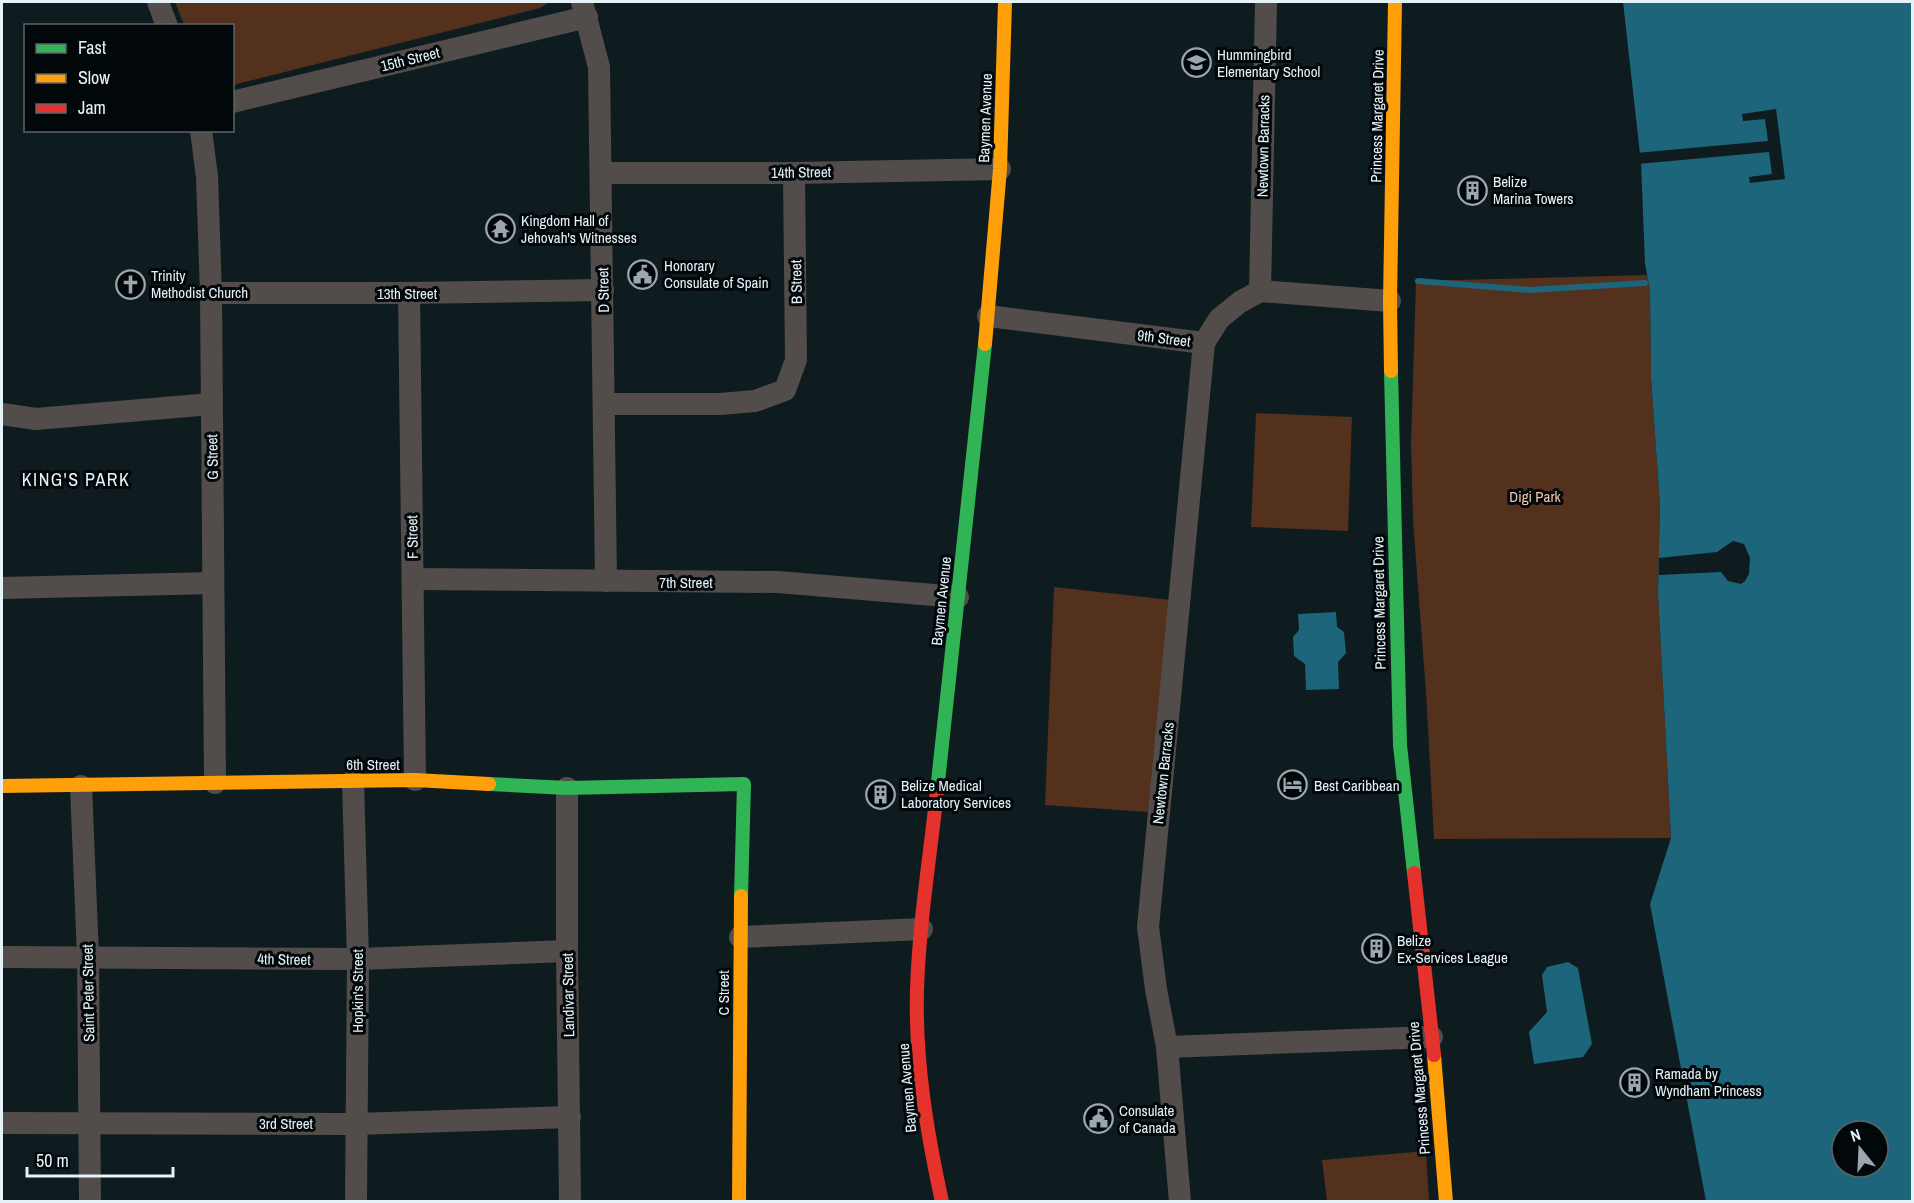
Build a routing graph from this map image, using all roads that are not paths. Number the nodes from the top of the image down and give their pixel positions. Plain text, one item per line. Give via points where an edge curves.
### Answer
1 (158, 2) edge
2 (1005, 2) edge
3 (1266, 2) edge
4 (1395, 2) edge
5 (585, 9) edge
6 (166, 24) edge
7 (234, 101) edge
8 (201, 132) edge
9 (999, 169) junction
10 (602, 173) junction
11 (794, 173) junction
12 (603, 290) junction
13 (1260, 291) junction
14 (212, 293) junction
15 (409, 293) junction
16 (1390, 301) junction
17 (988, 316) junction
18 (1204, 343) junction
19 (212, 404) junction
20 (604, 404) junction
21 (2, 414) edge
22 (413, 579) junction
23 (606, 581) junction
24 (213, 583) junction
25 (2, 588) edge
26 (958, 597) junction
27 (415, 780) junction
28 (353, 781) junction
29 (215, 783) junction
30 (744, 784) joint
31 (2, 786) edge
32 (81, 786) junction
33 (567, 788) junction
34 (922, 929) junction
35 (740, 937) junction
36 (567, 951) junction
37 (88, 956) junction
38 (2, 957) edge
39 (358, 959) junction
40 (1432, 1037) junction
41 (1167, 1047) junction
42 (570, 1117) junction
43 (90, 1122) junction
44 (2, 1123) edge
45 (355, 1124) junction
46 (90, 1202) edge
47 (356, 1202) edge
48 (570, 1202) edge
49 (739, 1202) edge
50 (942, 1202) edge
51 (1180, 1202) edge
52 (1446, 1202) edge

1 - 6 street
2 - 9 street, Baymen Avenue
3 - 13 street, Newtown Barracks
4 - 16 street, Princess Margaret Drive
5 - 7 street, 15th Street
5 - 10 street, D Street via 599,67
8 - 14 street, G Street
9 - 11 street, 14th Street
9 - 17 street, Baymen Avenue
10 - 11 street, 14th Street
10 - 12 street, D Street
11 - 20 street, B Street via 796,360 785,390 755,401 720,405
12 - 15 street, 13th Street
12 - 20 street, D Street
13 - 16 street
13 - 18 street, 9th Street via 1219,319
14 - 15 street, 13th Street
14 - 19 street, G Street
15 - 22 street, F Street
16 - 40 street, Princess Margaret Drive via 1400,745
17 - 18 street, 9th Street
17 - 26 street, Baymen Avenue
18 - 41 street, Newtown Barracks via 1148,927
19 - 21 street via 36,418
19 - 24 street, G Street
20 - 23 street, D Street
22 - 23 street, 7th Street
22 - 27 street, F Street
23 - 26 street, 7th Street via 778,582
24 - 25 street
24 - 29 street, G Street
26 - 34 street, Baymen Avenue
27 - 28 street, 6th Street
27 - 33 street, 6th Street
28 - 29 street, 6th Street
28 - 39 street, Hopkin's Street
29 - 32 street, 6th Street
30 - 33 street, 6th Street
30 - 35 street, C Street
31 - 32 street, 6th Street
32 - 37 street, Saint Peter Street
33 - 36 street, Landivar Street
34 - 35 street
34 - 50 street, Baymen Avenue via 917,995 920,1075 929,1147
35 - 49 street, C Street
36 - 39 street, 4th Street
36 - 42 street, Landivar Street
37 - 38 street, 4th Street
37 - 39 street, 4th Street
37 - 43 street, Saint Peter Street
39 - 45 street, Hopkin's Street
40 - 41 street
40 - 52 street, Princess Margaret Drive
41 - 51 street, Newtown Barracks
42 - 45 street, 3rd Street
42 - 48 street, Landivar Street
43 - 44 street, 3rd Street
43 - 45 street, 3rd Street
43 - 46 street, Saint Peter Street
45 - 47 street, Hopkin's Street

